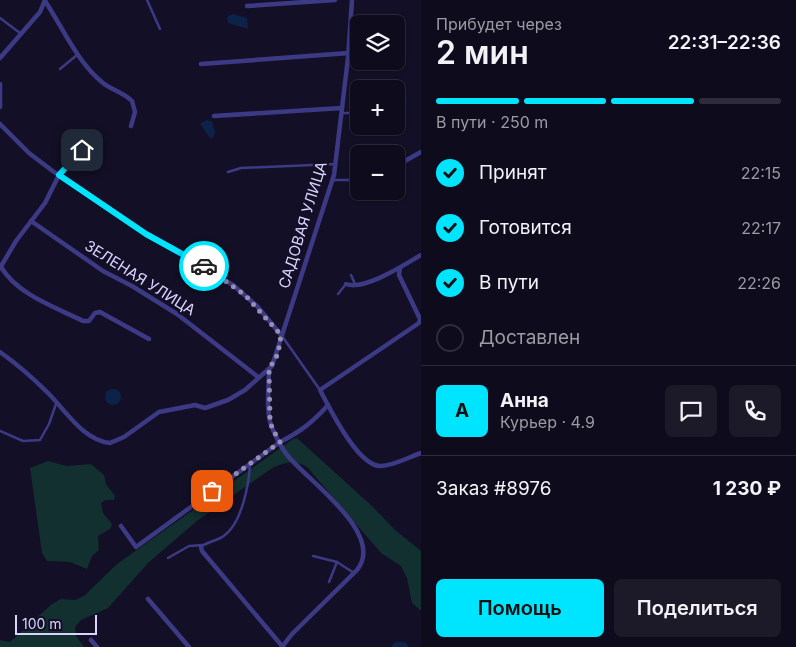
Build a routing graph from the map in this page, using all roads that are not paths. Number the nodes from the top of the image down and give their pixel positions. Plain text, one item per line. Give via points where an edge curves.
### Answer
1 (45, 0) edge
2 (147, 0) edge
3 (335, 0) edge
4 (352, 0) edge
5 (247, 6) dead end
6 (0, 18) edge
7 (160, 29) dead end
8 (20, 33) junction
9 (349, 53) junction
10 (78, 54) junction
11 (0, 58) edge
12 (201, 64) dead end
13 (60, 70) dead end
14 (0, 84) edge
15 (0, 107) edge
16 (342, 110) junction
17 (350, 111) edge
18 (214, 116) dead end
19 (0, 124) edge
20 (131, 126) dead end
21 (82, 150) dead end
22 (421, 152) edge
23 (405, 161) edge
24 (336, 164) junction
25 (228, 172) dead end
26 (59, 175) junction
27 (333, 180) junction
28 (350, 180) edge
29 (32, 221) junction
30 (421, 255) edge
31 (0, 268) edge
32 (400, 268) junction
33 (351, 275) dead end
34 (346, 284) joint
35 (356, 285) junction
36 (338, 294) dead end
37 (281, 335) junction
38 (149, 339) dead end
39 (0, 352) edge
40 (269, 369) junction
41 (258, 377) junction
42 (320, 390) junction
43 (58, 403) junction
44 (328, 405) junction
45 (0, 431) edge
46 (280, 442) junction
47 (421, 453) edge
48 (250, 464) junction
49 (121, 526) dead end
50 (202, 546) junction
51 (313, 556) dead end
52 (168, 558) dead end
53 (337, 562) junction
54 (354, 573) junction
55 (329, 582) dead end
56 (148, 599) dead end
57 (91, 640) dead end
58 (97, 647) edge
59 (189, 647) edge
60 (282, 647) edge

1 - 8 street via 40,12
1 - 10 street
2 - 7 lane
3 - 5 street
4 - 9 street, САДОВАЯ УЛИЦА
6 - 8 lane
8 - 11 street
9 - 12 street
9 - 16 street, САДОВАЯ УЛИЦА
10 - 13 lane
10 - 20 street via 103,83 132,101 135,112
14 - 15 street
16 - 17 lane
16 - 18 street
16 - 24 street, САДОВАЯ УЛИЦА
19 - 26 street via 29,153
21 - 26 street
22 - 23 street
24 - 25 lane via 240,168
24 - 27 street, САДОВАЯ УЛИЦА
26 - 29 street
26 - 37 street via 146,234 233,285 257,306
27 - 28 lane
27 - 37 street, САДОВАЯ УЛИЦА
29 - 31 street
29 - 41 street, ЗЕЛЕНАЯ УЛИЦА via 103,271 177,314
30 - 32 street
31 - 38 street via 35,298 83,321 89,321 100,312
32 - 35 street
32 - 42 street via 399,275 419,323
33 - 35 lane
34 - 35 street
34 - 36 lane
37 - 40 street, САДОВАЯ УЛИЦА via 278,354
37 - 42 lane
39 - 43 street
40 - 41 street
40 - 46 street via 270,419
41 - 43 street via 245,390 214,406 195,405 159,412 110,443 92,438
42 - 44 street
43 - 45 lane via 40,440 23,441
44 - 46 street via 312,423
44 - 47 street via 352,445 371,463 380,466
46 - 48 street
46 - 54 street via 289,457 362,537 365,548 363,563
48 - 49 street via 136,547
48 - 50 lane via 249,481 235,525 224,536
50 - 52 lane via 189,546
50 - 60 street via 202,551
51 - 53 lane
53 - 54 lane
53 - 55 lane
54 - 60 street
56 - 59 street
57 - 58 street

